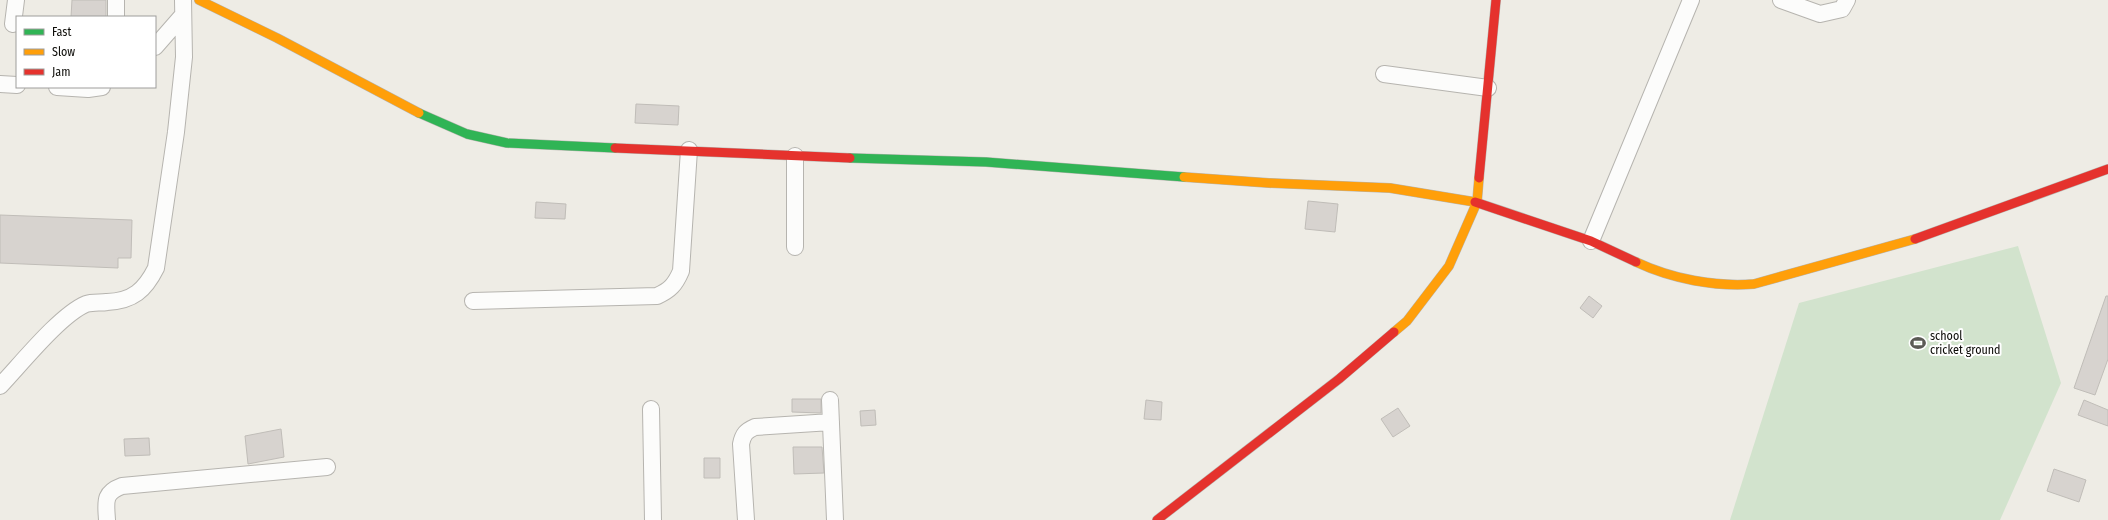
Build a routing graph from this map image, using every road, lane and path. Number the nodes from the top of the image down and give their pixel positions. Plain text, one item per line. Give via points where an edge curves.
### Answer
1 (16, 0) edge
2 (116, 0) edge
3 (199, 0) edge
4 (1496, 0) edge
5 (1691, 0) edge
6 (1781, 0) edge
7 (1847, 0) edge
8 (183, 8) edge
9 (116, 16) edge
10 (13, 24) dead end
11 (156, 46) edge
12 (1384, 74) dead end
13 (0, 84) edge
14 (16, 85) edge
15 (72, 88) edge
16 (95, 88) edge
17 (1488, 88) junction
18 (689, 150) junction
19 (795, 156) junction
20 (2108, 169) edge
21 (1476, 202) junction
22 (1591, 241) junction
23 (795, 247) dead end
24 (473, 301) dead end
25 (0, 386) edge
26 (830, 400) dead end
27 (651, 409) dead end
28 (831, 422) junction
29 (327, 467) dead end
30 (107, 520) edge
31 (653, 520) edge
32 (746, 520) edge
33 (835, 520) edge
34 (1157, 520) edge

1 - 10 street
2 - 9 street
3 - 18 street via 257,26 447,127 484,140
4 - 17 street
5 - 22 street
6 - 7 street via 1820,14 1842,9
8 - 11 street
8 - 25 street via 184,57 176,132 156,268 149,284 134,296 117,302 88,303 78,308 64,319
12 - 17 street
13 - 14 street
15 - 16 street
17 - 21 street
18 - 19 street
18 - 24 street via 681,271 676,284 668,291 657,296
19 - 21 street via 986,162 1269,183 1390,188
19 - 23 street
20 - 22 street via 1935,233 1754,284 1730,286 1654,271
21 - 22 street
21 - 34 street via 1449,266 1407,321 1339,379
26 - 28 street
27 - 31 street
28 - 32 street via 755,427 747,430 741,444
28 - 33 street
29 - 30 street via 122,486 112,490 107,497

